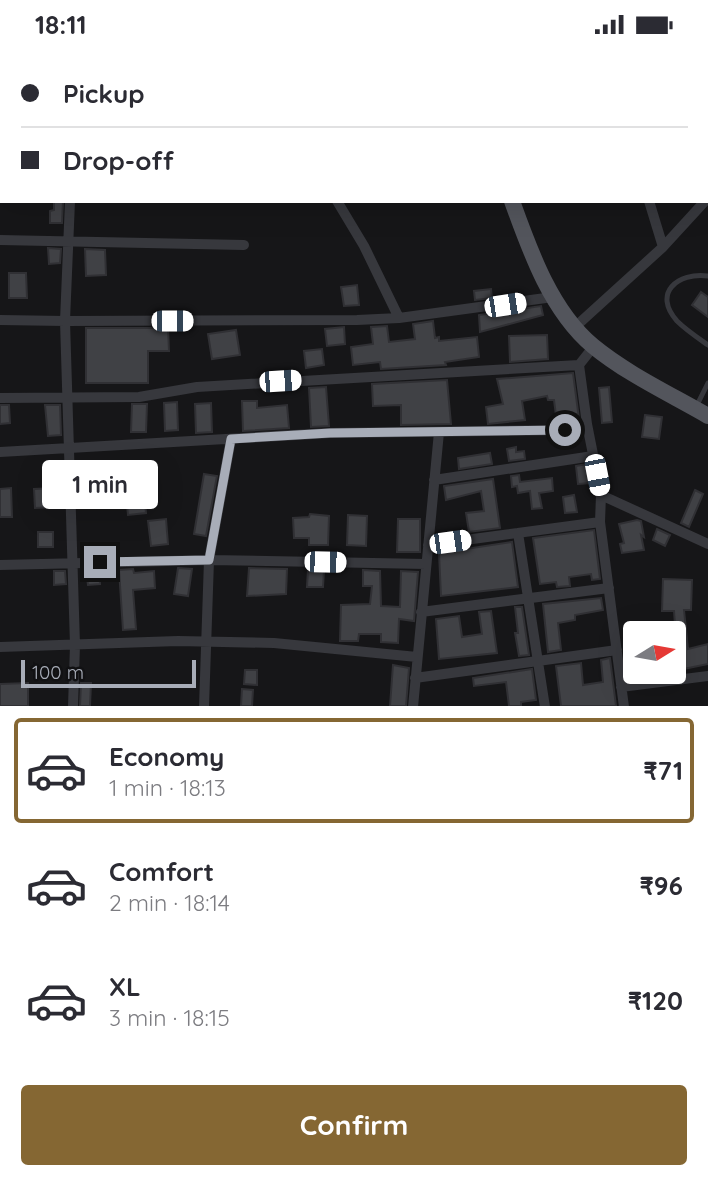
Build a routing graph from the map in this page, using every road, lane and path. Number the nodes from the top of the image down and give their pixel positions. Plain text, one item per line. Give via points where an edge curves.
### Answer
1 (70, 203) edge
2 (338, 203) edge
3 (513, 203) edge
4 (650, 203) edge
5 (703, 203) edge
6 (0, 240) edge
7 (70, 241) junction
8 (244, 245) dead end
9 (663, 247) junction
10 (708, 277) edge
11 (553, 297) junction
12 (399, 318) junction
13 (0, 320) edge
14 (65, 321) junction
15 (575, 327) junction
16 (708, 345) edge
17 (594, 346) junction
18 (579, 365) junction
19 (708, 383) edge
20 (0, 398) edge
21 (70, 398) junction
22 (701, 412) edge
23 (587, 424) junction
24 (439, 432) junction
25 (231, 439) junction
26 (70, 448) junction
27 (0, 452) edge
28 (593, 456) junction
29 (434, 480) junction
30 (601, 495) junction
31 (600, 522) junction
32 (518, 533) junction
33 (708, 544) edge
34 (428, 545) junction
35 (209, 560) junction
36 (73, 562) junction
37 (426, 564) junction
38 (0, 565) edge
39 (609, 588) junction
40 (528, 598) junction
41 (421, 612) junction
42 (207, 642) junction
43 (75, 645) junction
44 (0, 647) edge
45 (617, 650) junction
46 (417, 657) junction
47 (538, 663) junction
48 (708, 676) edge
49 (415, 678) junction
50 (621, 687) junction
51 (73, 706) edge
52 (204, 706) edge
53 (413, 706) edge
54 (545, 706) edge
55 (624, 706) edge

1 - 7 street
2 - 12 street
3 - 11 main road
4 - 9 street
5 - 9 street
6 - 7 street
7 - 8 street
7 - 14 street
9 - 15 street
10 - 16 lane via 676,281 667,299 677,321
11 - 12 street
11 - 15 main road
12 - 14 street
13 - 14 street
14 - 21 street
15 - 17 main road
17 - 18 street
17 - 22 main road
18 - 21 street
18 - 23 street
19 - 22 lane
20 - 21 street
21 - 26 street
23 - 24 street via 565,430
23 - 28 street
24 - 25 street
24 - 29 street
25 - 26 street
25 - 35 street
26 - 27 street
26 - 36 street
28 - 29 street
28 - 30 street
29 - 34 street
30 - 31 street
30 - 33 street
31 - 32 street
31 - 39 street
32 - 34 street
32 - 40 street
34 - 37 street
35 - 36 street
35 - 37 street
35 - 42 street
36 - 38 street
36 - 43 street
37 - 41 street
39 - 40 street
39 - 45 street
40 - 41 street
40 - 47 street
41 - 46 street
42 - 43 street
42 - 46 street via 274,643
42 - 52 street
43 - 44 street
43 - 51 street
45 - 47 street
45 - 50 street
46 - 49 street
47 - 49 street
47 - 54 street
48 - 50 street
49 - 53 street
50 - 55 street

